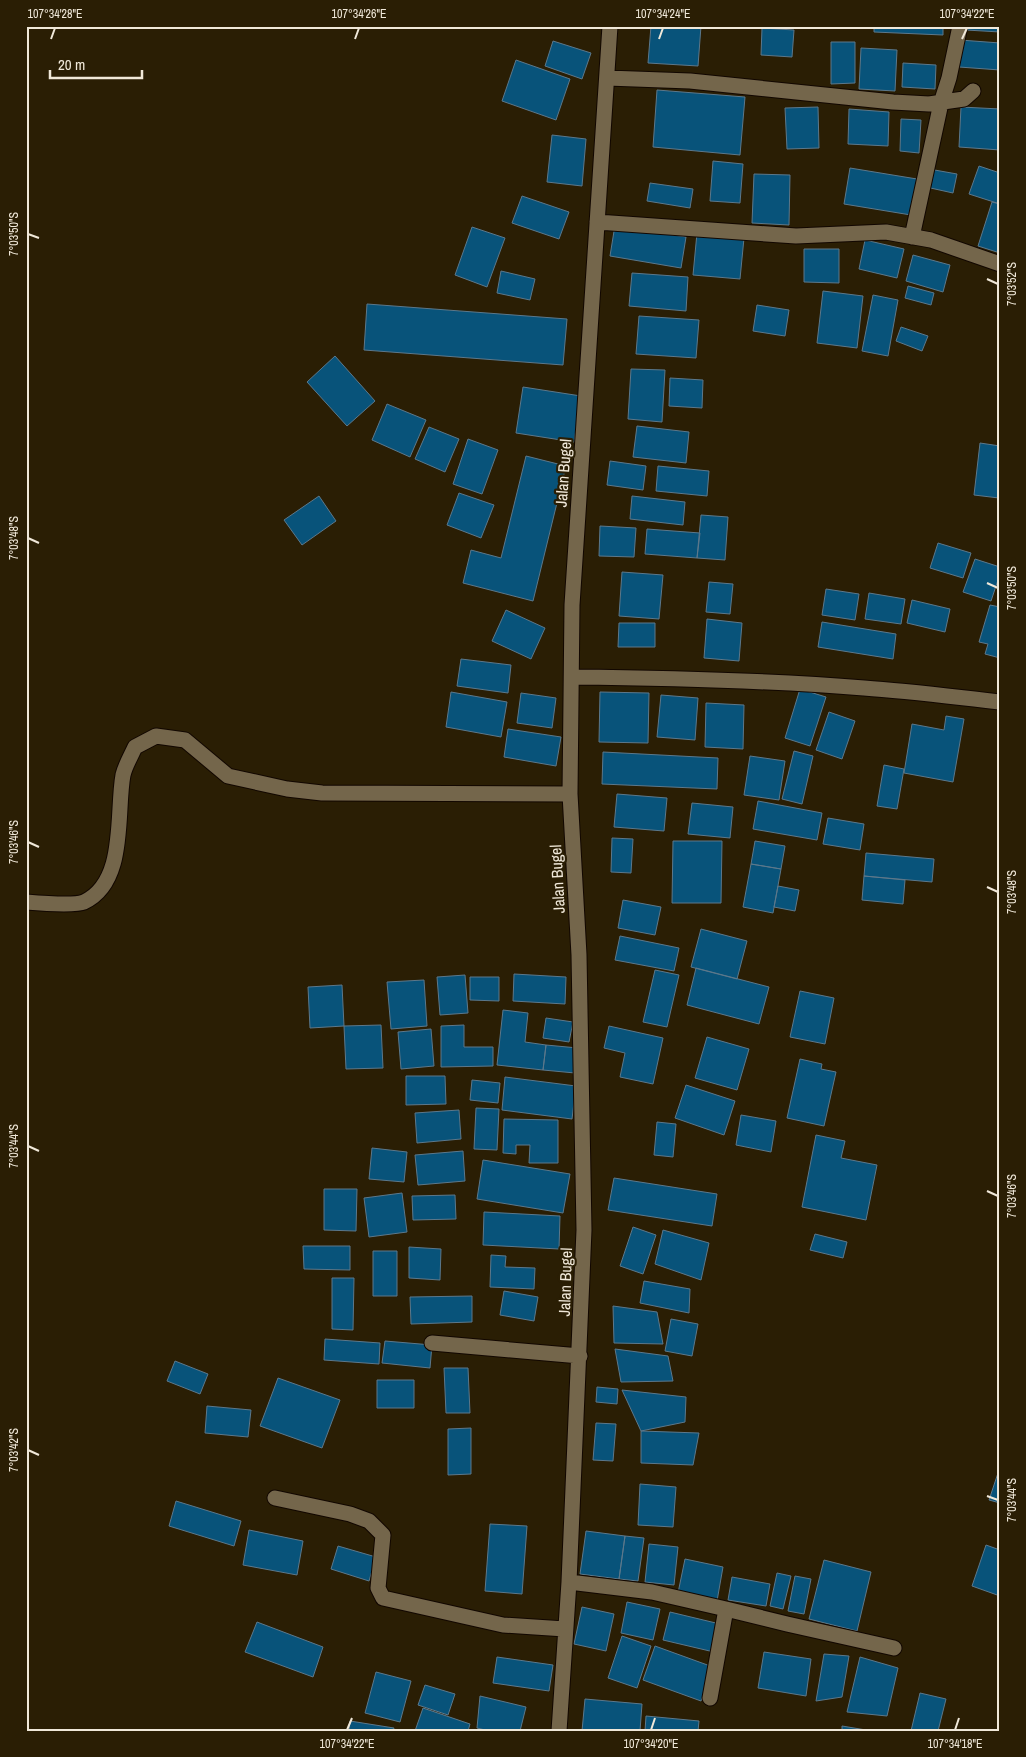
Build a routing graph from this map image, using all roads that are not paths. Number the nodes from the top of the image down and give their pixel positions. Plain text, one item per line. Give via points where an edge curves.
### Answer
1 (610, 26) edge
2 (960, 26) edge
3 (607, 78) junction
4 (973, 91) dead end
5 (941, 103) junction
6 (597, 222) junction
7 (912, 237) junction
8 (1000, 264) edge
9 (572, 677) junction
10 (1000, 702) edge
11 (570, 794) junction
12 (26, 902) edge
13 (432, 1344) dead end
14 (580, 1356) junction
15 (275, 1498) dead end
16 (569, 1582) junction
17 (726, 1609) junction
18 (565, 1628) junction
19 (894, 1648) dead end
20 (710, 1698) dead end
21 (559, 1731) edge

1 - 3 street, Jalan Bugel
2 - 5 street via 950,78
3 - 5 street via 690,81 893,102
3 - 6 street, Jalan Bugel
4 - 5 street via 964,99
5 - 7 street
6 - 7 street via 796,236 886,232
6 - 9 street, Jalan Bugel via 572,605
7 - 8 street via 931,240
9 - 10 street via 773,682
9 - 11 street, Jalan Bugel
11 - 12 street via 322,793 287,789 228,776 185,740 156,736 135,747 123,774 118,847 100,892 82,903
11 - 14 street, Jalan Bugel via 579,955 584,1230
13 - 14 street
14 - 16 street, Jalan Bugel
15 - 18 street via 369,1521 383,1536 378,1588 382,1598 503,1625
16 - 17 street via 652,1592
16 - 18 street, Jalan Bugel
17 - 19 street
17 - 20 street
18 - 21 street, Jalan Bugel

